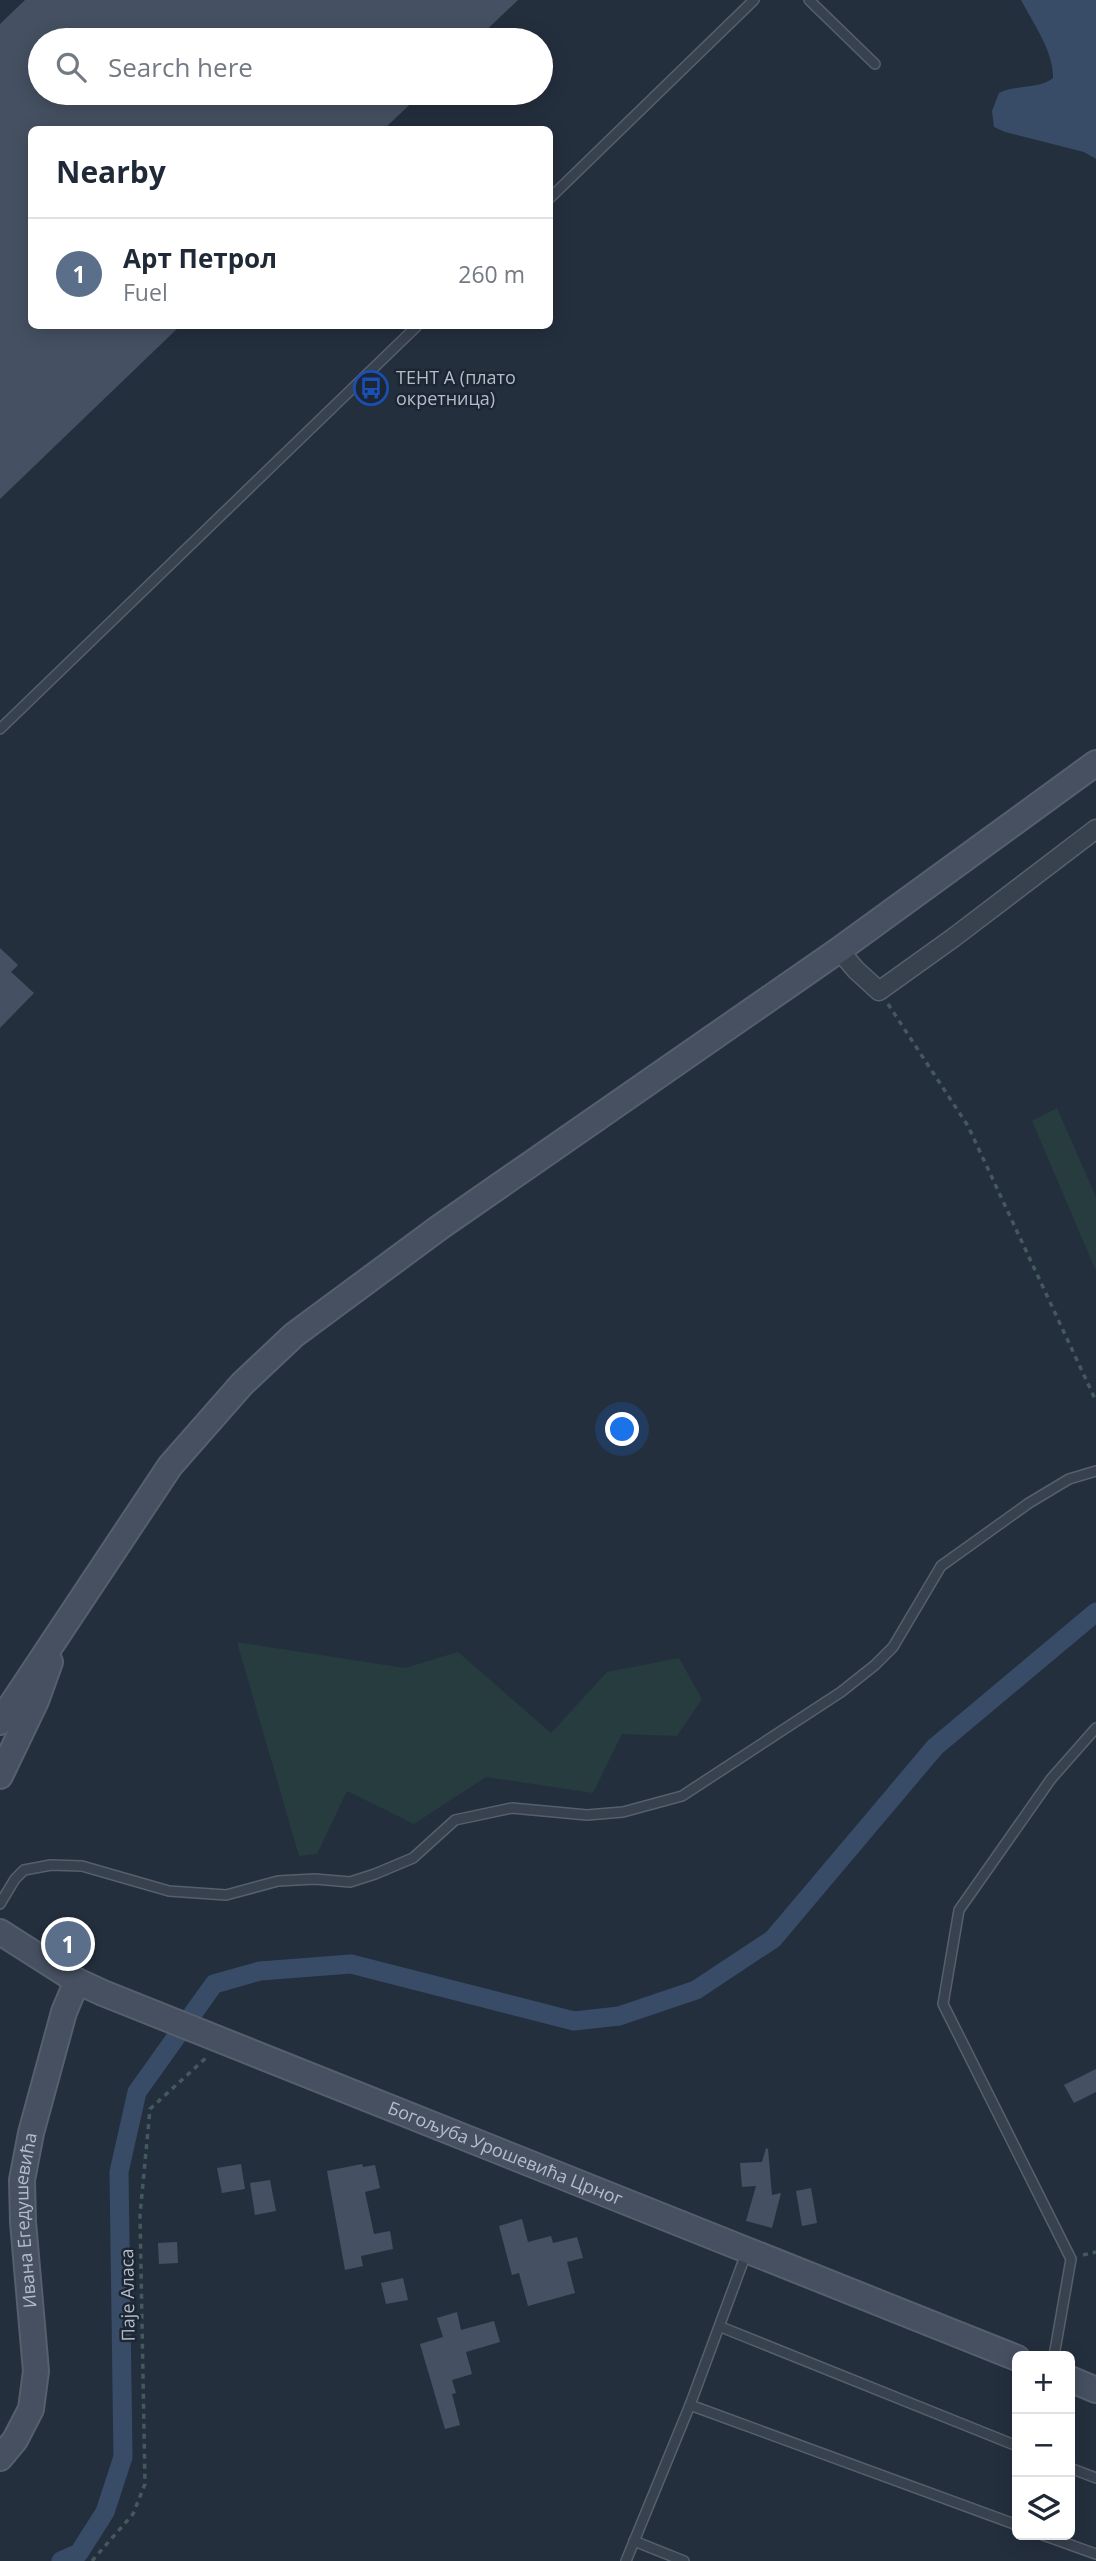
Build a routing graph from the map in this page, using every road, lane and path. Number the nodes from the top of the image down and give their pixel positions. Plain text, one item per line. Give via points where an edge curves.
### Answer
1 (754, 0) edge
2 (809, 0) edge
3 (874, 64) dead end
4 (553, 195) edge
5 (414, 329) edge
6 (0, 729) edge
7 (1096, 762) edge
8 (1096, 829) edge
9 (838, 950) junction
10 (879, 991) junction
11 (1096, 1401) edge
12 (1096, 1471) edge
13 (61, 1632) junction
14 (0, 1722) edge
15 (1096, 1728) edge
16 (0, 1776) edge
17 (0, 1904) edge
18 (0, 1932) edge
19 (77, 1981) junction
20 (210, 2037) junction
21 (747, 2250) junction
22 (720, 2327) junction
23 (1055, 2351) edge
24 (1012, 2356) edge
25 (1075, 2381) edge
26 (1096, 2390) edge
27 (690, 2405) junction
28 (1012, 2444) edge
29 (0, 2458) edge
30 (1075, 2470) edge
31 (1096, 2478) edge
32 (1012, 2523) edge
33 (1057, 2540) edge
34 (634, 2541) junction
35 (1096, 2554) edge
36 (92, 2561) edge
37 (626, 2561) edge
38 (684, 2561) edge

1 - 4 lane
2 - 3 lane
5 - 6 lane
7 - 9 main road
8 - 10 street
9 - 10 street
9 - 13 main road via 451,1219 294,1335 242,1384 170,1466
10 - 11 path via 968,1126
12 - 17 lane via 1069,1479 1029,1503 941,1566 893,1647 875,1665 682,1796 623,1812 587,1815 512,1808 455,1820 413,1858 350,1881 278,1881 226,1895 169,1891 82,1866 51,1865 24,1870
13 - 14 main road
13 - 16 main road via 36,1701
15 - 23 lane via 1051,1779 959,1910 943,2004 1071,2259
18 - 19 main road, Богољуба Урошевића Црног
19 - 20 main road, Богољуба Урошевића Црног
19 - 29 main road, Ивана Егедушевића via 64,2012 22,2180 36,2371 31,2409
20 - 21 main road, Богољуба Урошевића Црног
20 - 36 path, Паје Аласа via 191,2073 150,2109 140,2214 145,2484 133,2514
21 - 22 lane
21 - 24 main road, Богољуба Урошевића Црног
22 - 27 lane
22 - 28 lane
25 - 26 main road
27 - 32 lane
27 - 34 lane
30 - 31 lane
33 - 35 lane
34 - 37 lane
34 - 38 lane

